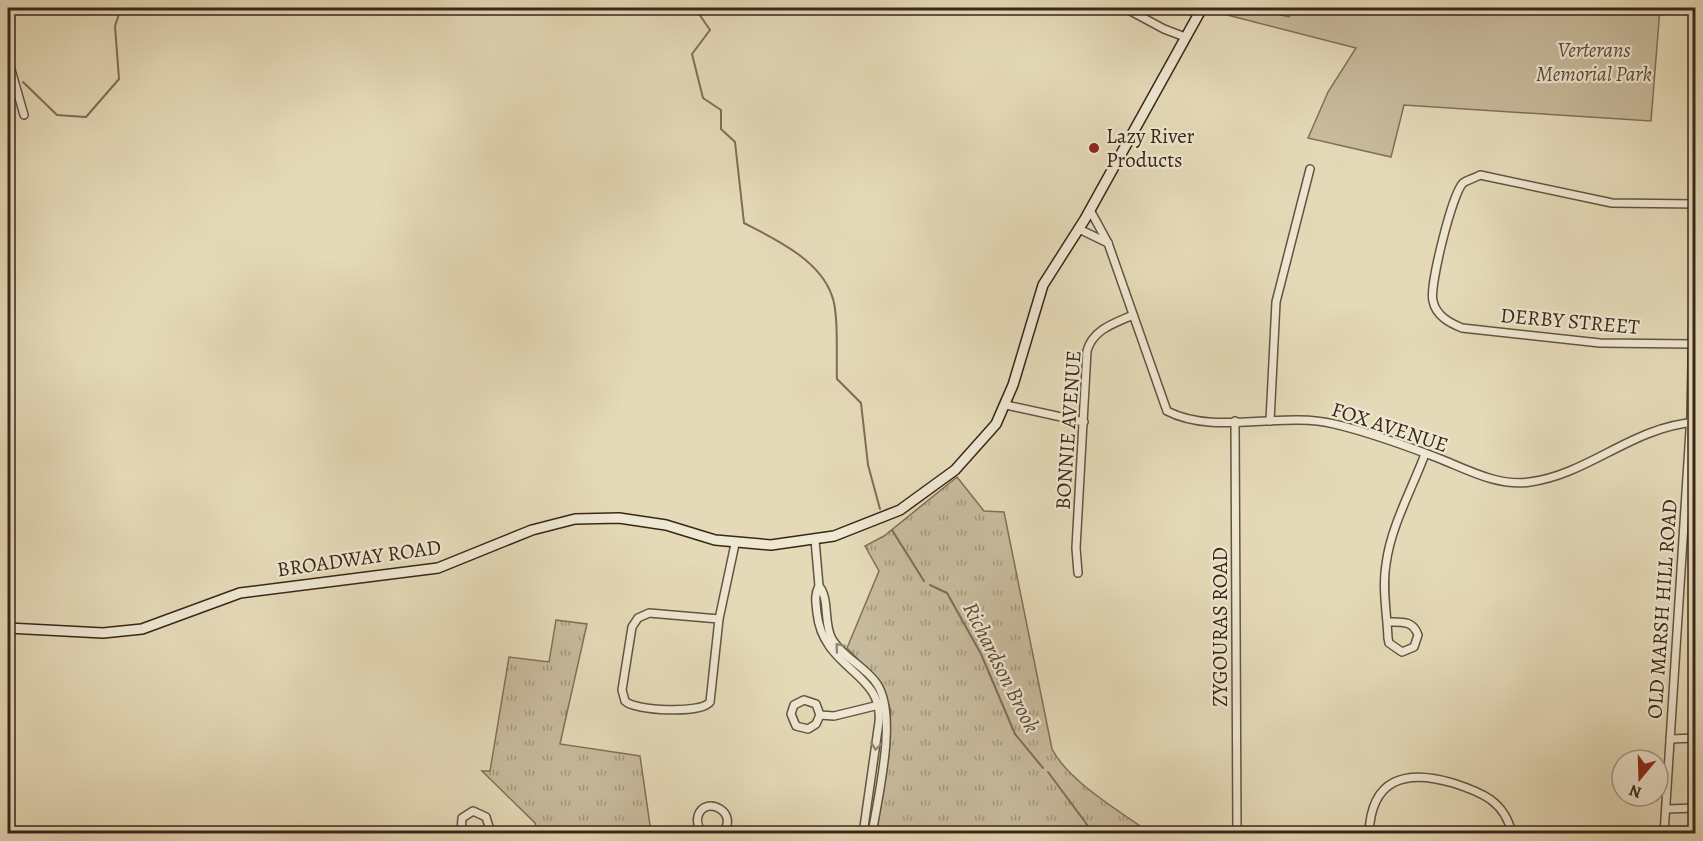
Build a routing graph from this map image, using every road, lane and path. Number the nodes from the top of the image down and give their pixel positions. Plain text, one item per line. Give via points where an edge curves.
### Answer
1 (1125, 8) edge
2 (1202, 8) edge
3 (1185, 37) junction
4 (8, 59) edge
5 (24, 115) dead end
6 (1695, 165) edge
7 (1310, 169) dead end
8 (1695, 204) edge
9 (1090, 210) junction
10 (1078, 229) junction
11 (1108, 243) junction
12 (1695, 277) edge
13 (1133, 315) junction
14 (1694, 344) junction
15 (1006, 405) junction
16 (1235, 421) junction
17 (1270, 421) junction
18 (1084, 422) junction
19 (1693, 422) edge
20 (1425, 454) junction
21 (814, 540) junction
22 (735, 544) junction
23 (1078, 573) dead end
24 (719, 619) junction
25 (1387, 622) junction
26 (8, 628) edge
27 (882, 704) junction
28 (820, 716) junction
29 (1670, 738) junction
30 (1695, 738) edge
31 (868, 798) junction
32 (877, 799) junction
33 (1695, 807) edge
34 (1666, 809) junction
35 (723, 831) edge
36 (461, 834) edge
37 (487, 834) edge
38 (704, 834) edge
39 (740, 834) edge
40 (863, 834) edge
41 (872, 834) edge
42 (1237, 834) edge
43 (1369, 834) edge
44 (1512, 834) edge
45 (1664, 834) edge

1 - 3 street
2 - 3 main road, BROADWAY ROAD
3 - 9 main road, BROADWAY ROAD
4 - 5 street
6 - 8 street, OLD MARSH HILL ROAD
7 - 17 street via 1276,302
8 - 12 street, OLD MARSH HILL ROAD
8 - 14 street, DERBY STREET via 1612,203 1480,176 1463,184 1452,206 1432,289 1433,303 1445,321 1462,328 1600,343
9 - 10 main road, BROADWAY ROAD
9 - 11 street, FOX AVENUE
10 - 11 street
10 - 15 main road, BROADWAY ROAD via 1043,285
11 - 13 street, FOX AVENUE
12 - 14 street, OLD MARSH HILL ROAD
13 - 16 street, FOX AVENUE via 1167,411 1180,418
13 - 18 street, BONNIE AVENUE via 1103,329 1090,341
14 - 19 street, OLD MARSH HILL ROAD
15 - 18 street
15 - 21 main road, BROADWAY ROAD via 982,442 926,493 868,524
16 - 17 street, FOX AVENUE
16 - 42 street, ZYGOURAS ROAD
17 - 20 street, FOX AVENUE via 1313,420 1334,424
18 - 23 street, BONNIE AVENUE
19 - 20 street, FOX AVENUE via 1654,429 1575,468 1527,483 1506,482
19 - 29 street, OLD MARSH HILL ROAD
20 - 25 street via 1388,551 1384,575
21 - 22 main road, BROADWAY ROAD
21 - 27 street via 820,632 829,649 850,664
22 - 24 street
22 - 26 main road, BROADWAY ROAD via 666,525 619,518 575,519 532,530 438,568 240,593 142,629 103,633
24 - 24 street via 712,697 706,706 698,710 635,707 625,701 622,690 632,627 638,618 649,614
25 - 25 street via 1392,648 1404,652 1414,647 1418,638 1413,626
27 - 28 street
27 -> 31 street
27 - 32 street via 887,730
28 - 28 street via 816,704 804,700 794,705 790,714 796,726 805,729 816,724
29 - 30 street
29 - 34 street, OLD MARSH HILL ROAD
31 - 32 street
31 - 40 street
32 - 41 street
33 - 34 street
34 - 45 street, OLD MARSH HILL ROAD
35 - 38 street via 725,812 717,806 707,806 697,818
35 - 39 street
36 - 37 street via 462,818 473,811 486,818
43 - 44 street via 1372,811 1385,789 1407,777 1424,775 1490,798 1506,815

